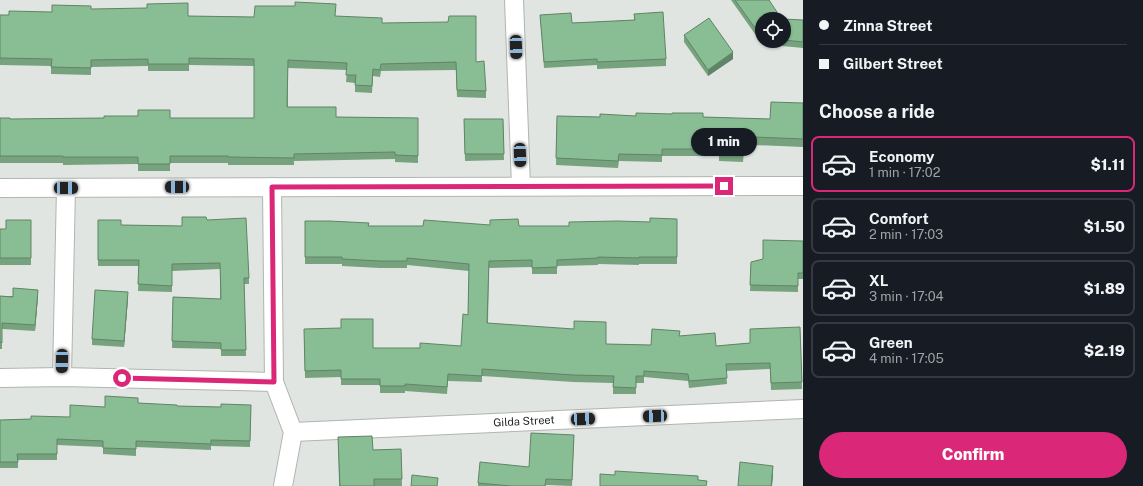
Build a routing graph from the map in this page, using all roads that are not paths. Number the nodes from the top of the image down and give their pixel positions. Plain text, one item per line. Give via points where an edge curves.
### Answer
1 (514, 0) edge
2 (520, 186) junction
3 (803, 186) edge
4 (272, 187) junction
5 (0, 188) edge
6 (66, 188) junction
7 (62, 377) junction
8 (0, 378) edge
9 (274, 382) junction
10 (803, 409) edge
11 (293, 432) junction
12 (283, 486) edge

1 - 2 street
2 - 3 street
2 - 4 street
4 - 6 street
4 - 9 street
5 - 6 street
6 - 7 street
7 - 8 street
7 - 9 street
9 - 11 street
10 - 11 street, Gilda Street
11 - 12 street

